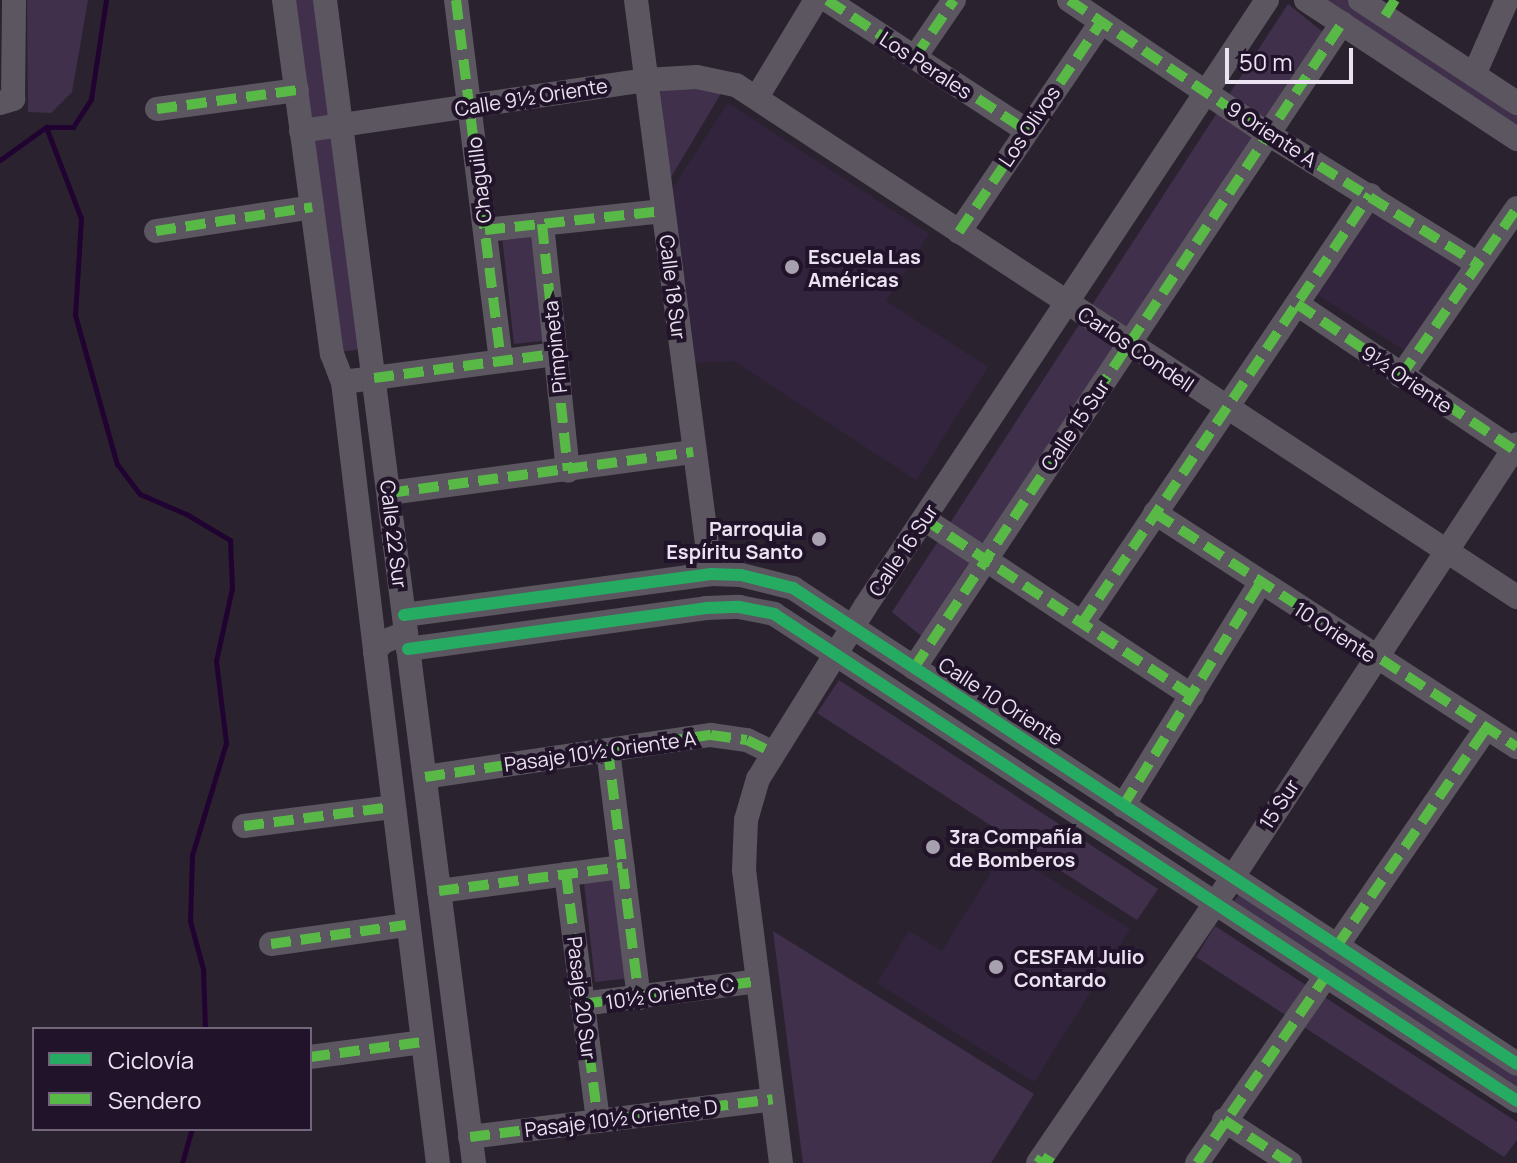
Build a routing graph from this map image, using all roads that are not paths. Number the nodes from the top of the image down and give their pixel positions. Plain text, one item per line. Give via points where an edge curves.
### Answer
1 (14, 0) edge
2 (284, 0) edge
3 (325, 0) edge
4 (456, 0) edge
5 (636, 0) edge
6 (816, 0) edge
7 (827, 0) edge
8 (954, 0) edge
9 (1069, 0) edge
10 (1267, 0) edge
11 (1306, 0) edge
12 (1360, 0) edge
13 (1507, 0) edge
14 (1390, 8) edge
15 (1101, 22) junction
16 (1342, 23) junction
17 (915, 57) junction
18 (1474, 75) junction
19 (645, 80) junction
20 (297, 90) junction
21 (1206, 90) junction
22 (757, 97) junction
23 (0, 103) edge
24 (1517, 103) edge
25 (470, 107) junction
26 (157, 109) dead end
27 (341, 126) junction
28 (1026, 130) junction
29 (301, 131) junction
30 (1268, 134) junction
31 (1517, 139) edge
32 (1370, 195) junction
33 (312, 207) junction
34 (1517, 208) edge
35 (663, 211) junction
36 (542, 224) junction
37 (485, 230) junction
38 (156, 231) dead end
39 (959, 232) junction
40 (1478, 264) junction
41 (1067, 303) junction
42 (1297, 304) junction
43 (1129, 346) junction
44 (555, 354) junction
45 (501, 361) junction
46 (1401, 376) junction
47 (374, 378) junction
48 (343, 382) junction
49 (1228, 410) junction
50 (1516, 448) edge
51 (693, 452) junction
52 (568, 471) junction
53 (389, 493) junction
54 (1155, 513) junction
55 (924, 519) junction
56 (1445, 550) junction
57 (985, 559) junction
58 (711, 574) junction
59 (1261, 582) junction
60 (623, 587) junction
61 (1517, 597) edge
62 (629, 619) junction
63 (1082, 623) junction
64 (853, 626) junction
65 (406, 633) junction
66 (375, 651) junction
67 (836, 652) junction
68 (1375, 658) junction
69 (914, 668) junction
70 (1192, 696) junction
71 (1486, 728) junction
72 (1517, 747) edge
73 (608, 750) junction
74 (772, 752) junction
75 (425, 777) junction
76 (1123, 806) junction
77 (392, 807) junction
78 (244, 826) dead end
79 (622, 867) junction
80 (566, 874) junction
81 (1232, 877) junction
82 (439, 891) junction
83 (1215, 902) junction
84 (406, 925) junction
85 (271, 944) dead end
86 (1337, 946) junction
87 (449, 966) junction
88 (413, 972) junction
89 (1326, 976) junction
90 (758, 981) junction
91 (1412, 995) junction
92 (639, 998) junction
93 (582, 1004) junction
94 (1395, 1021) junction
95 (422, 1042) junction
96 (312, 1057) edge
97 (1517, 1064) edge
98 (773, 1099) junction
99 (1517, 1101) edge
100 (1224, 1120) junction
101 (598, 1121) junction
102 (470, 1137) junction
103 (1044, 1161) edge
104 (438, 1163) edge
105 (474, 1163) edge
106 (781, 1163) edge
107 (1197, 1163) edge
108 (1290, 1163) edge

1 - 23 street via 13,99
2 - 20 street
3 - 27 street, Calle 22 Sur
4 - 25 street, Chaguillo
5 - 19 street, Calle 18 Sur
6 - 22 street
7 - 17 street, Los Perales
8 - 17 street
9 - 15 street, 9 Oriente A
10 - 21 street, Calle 16 Sur
11 - 16 street
12 - 14 street
13 - 18 street
14 - 18 street
15 - 21 street, 9 Oriente A
15 - 28 street, Los Olivos
16 - 30 street, Calle 15 Sur
16 - 31 street
17 - 28 street, Los Perales
18 - 24 street
19 - 22 street, Calle 9½ Oriente via 711,78
19 - 25 street, Calle 9½ Oriente
19 - 35 street, Calle 18 Sur
20 - 26 street
20 - 29 street
21 - 30 street, 9 Oriente A
21 - 41 street, Calle 16 Sur
22 - 39 street, Carlos Condell
25 - 27 street, Calle 9½ Oriente
25 - 37 street, Chaguillo
27 - 29 street, Calle 9½ Oriente
27 - 47 street, Calle 22 Sur
28 - 39 street, Los Olivos
29 - 33 street
30 - 32 street, 9 Oriente A
30 - 43 street, Calle 15 Sur
32 - 40 street, 9 Oriente A
32 - 42 street
33 - 38 street
33 - 48 street via 332,354
34 - 40 street
35 - 36 street
35 - 51 street, Calle 18 Sur
36 - 37 street
36 - 44 street, Pimpineta
37 - 45 street, Chaguillo
39 - 41 street, Carlos Condell
40 - 46 street
41 - 43 street, Carlos Condell
41 - 55 street, Calle 16 Sur
42 - 46 street, 9½ Oriente
42 - 49 street
43 - 49 street, Carlos Condell
43 - 57 street, Calle 15 Sur
44 - 45 street
44 - 52 street, Pimpineta
45 - 47 street
46 - 50 street, 9½ Oriente
47 - 48 street
47 - 53 street, Calle 22 Sur
48 - 66 street
49 - 54 street
49 - 56 street, Carlos Condell
50 - 56 street, 15 Sur
51 - 52 street
51 - 58 street, Calle 18 Sur
52 - 53 street
53 - 65 street, Calle 22 Sur
54 - 59 street, 10 Oriente
54 - 63 street
55 - 57 street
55 - 64 street, Calle 16 Sur
56 - 61 street, Carlos Condell
56 - 68 street, 15 Sur
57 - 63 street
57 - 69 street, Calle 15 Sur
58 - 60 street, Calle 10 Oriente
58 - 64 street, Calle 10 Oriente via 741,575 793,588
59 - 68 street, 10 Oriente
59 - 70 street
60 - 62 street
60 - 65 street, Calle 10 Oriente
62 - 65 street
62 - 67 street via 739,607 774,614
63 - 70 street
64 - 67 street, Calle 16 Sur
64 - 69 street, Calle 10 Oriente
65 - 66 street
65 - 75 street, Calle 22 Sur
66 - 77 street
67 - 74 street, Calle 16 Sur
67 - 83 street
68 - 71 street, 10 Oriente
68 - 81 street, 15 Sur
69 - 76 street, Calle 10 Oriente
70 - 76 street
71 - 72 street, 10 Oriente
71 - 86 street
73 - 74 street, Pasaje 10½ Oriente A via 711,735 747,740
73 - 75 street, Pasaje 10½ Oriente A
73 - 79 street
74 - 90 street, Calle 16 Sur via 750,800 744,843
75 - 82 street, Calle 22 Sur
76 - 81 street, Calle 10 Oriente
77 - 78 street
77 - 84 street
79 - 80 street
79 - 92 street
80 - 82 street
80 - 93 street, Pasaje 20 Sur
81 - 83 street, 15 Sur
81 - 86 street, Calle 10 Oriente
82 - 87 street, Calle 22 Sur
83 - 89 street
83 - 103 street, 15 Sur
84 - 85 street
84 - 88 street
86 - 91 street, Calle 10 Oriente
87 - 88 street
87 - 102 street, Calle 22 Sur
88 - 95 street
89 - 94 street
89 - 100 street
90 - 92 street, 10½ Oriente C
90 - 98 street, Calle 16 Sur
91 - 94 street
91 - 97 street, Calle 10 Oriente
92 - 93 street, 10½ Oriente C
93 - 101 street, Pasaje 20 Sur
94 - 99 street
95 - 96 street
95 - 104 street
98 - 101 street, Pasaje 10½ Oriente D
98 - 106 street, Calle 16 Sur
100 - 107 street
100 - 108 street
101 - 102 street, Pasaje 10½ Oriente D
102 - 105 street, Calle 22 Sur

